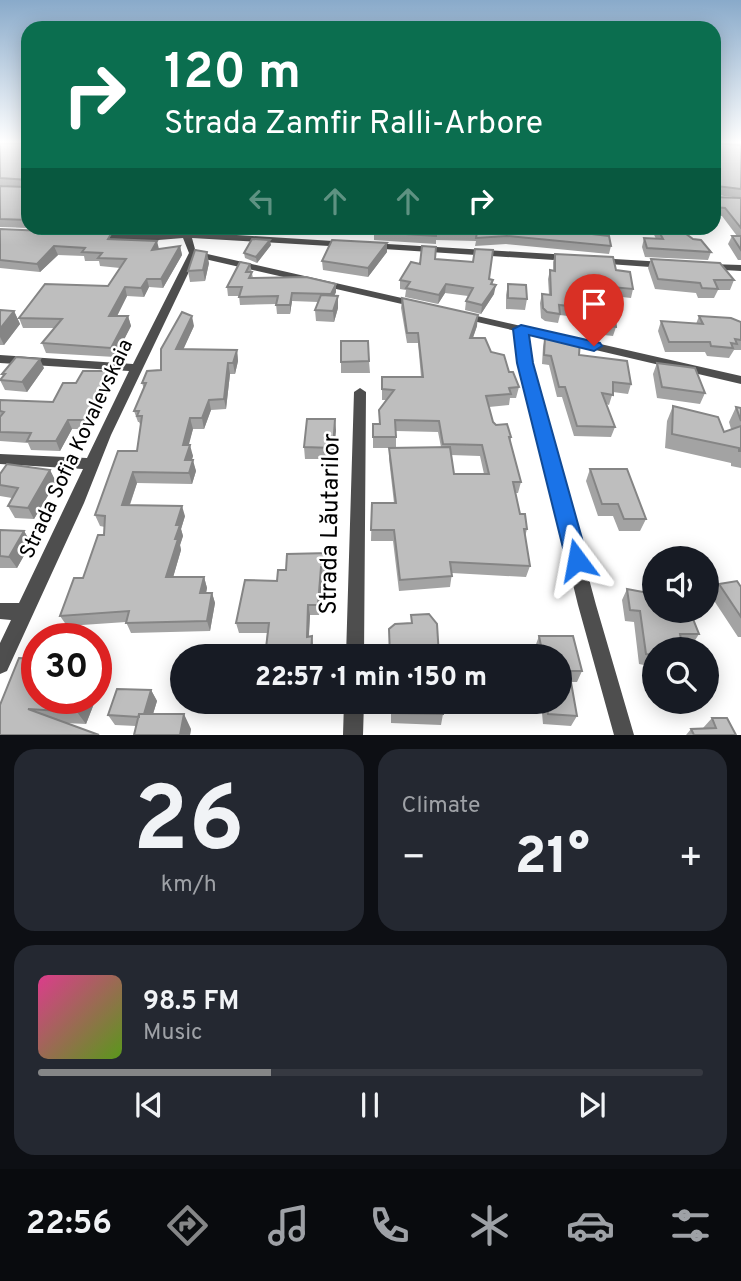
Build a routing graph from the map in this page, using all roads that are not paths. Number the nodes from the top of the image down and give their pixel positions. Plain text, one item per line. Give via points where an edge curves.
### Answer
1 (87, 235) edge
2 (162, 235) edge
3 (186, 235) edge
4 (246, 235) edge
5 (194, 252) junction
6 (671, 265) edge
7 (696, 266) edge
8 (741, 268) edge
9 (428, 307) edge
10 (455, 314) edge
11 (521, 329) junction
12 (0, 359) edge
13 (138, 368) junction
14 (741, 380) edge
15 (360, 392) dead end
16 (0, 459) edge
17 (91, 464) junction
18 (0, 611) edge
19 (24, 612) junction
20 (355, 644) edge
21 (0, 664) edge
22 (354, 714) edge
23 (353, 735) edge
24 (624, 735) edge

1 - 2 street
3 - 5 street
4 - 6 street
5 - 9 street
5 - 13 street, Strada Sofia Kovalevskaia
7 - 8 street
10 - 11 street
11 - 14 street
11 - 24 street via 525,363
12 - 13 street
13 - 17 street, Strada Sofia Kovalevskaia
15 - 20 street, Strada Lăutarilor
16 - 17 street
17 - 19 street, Strada Sofia Kovalevskaia
18 - 19 street
19 - 21 street, Strada Sofia Kovalevskaia
22 - 23 street

